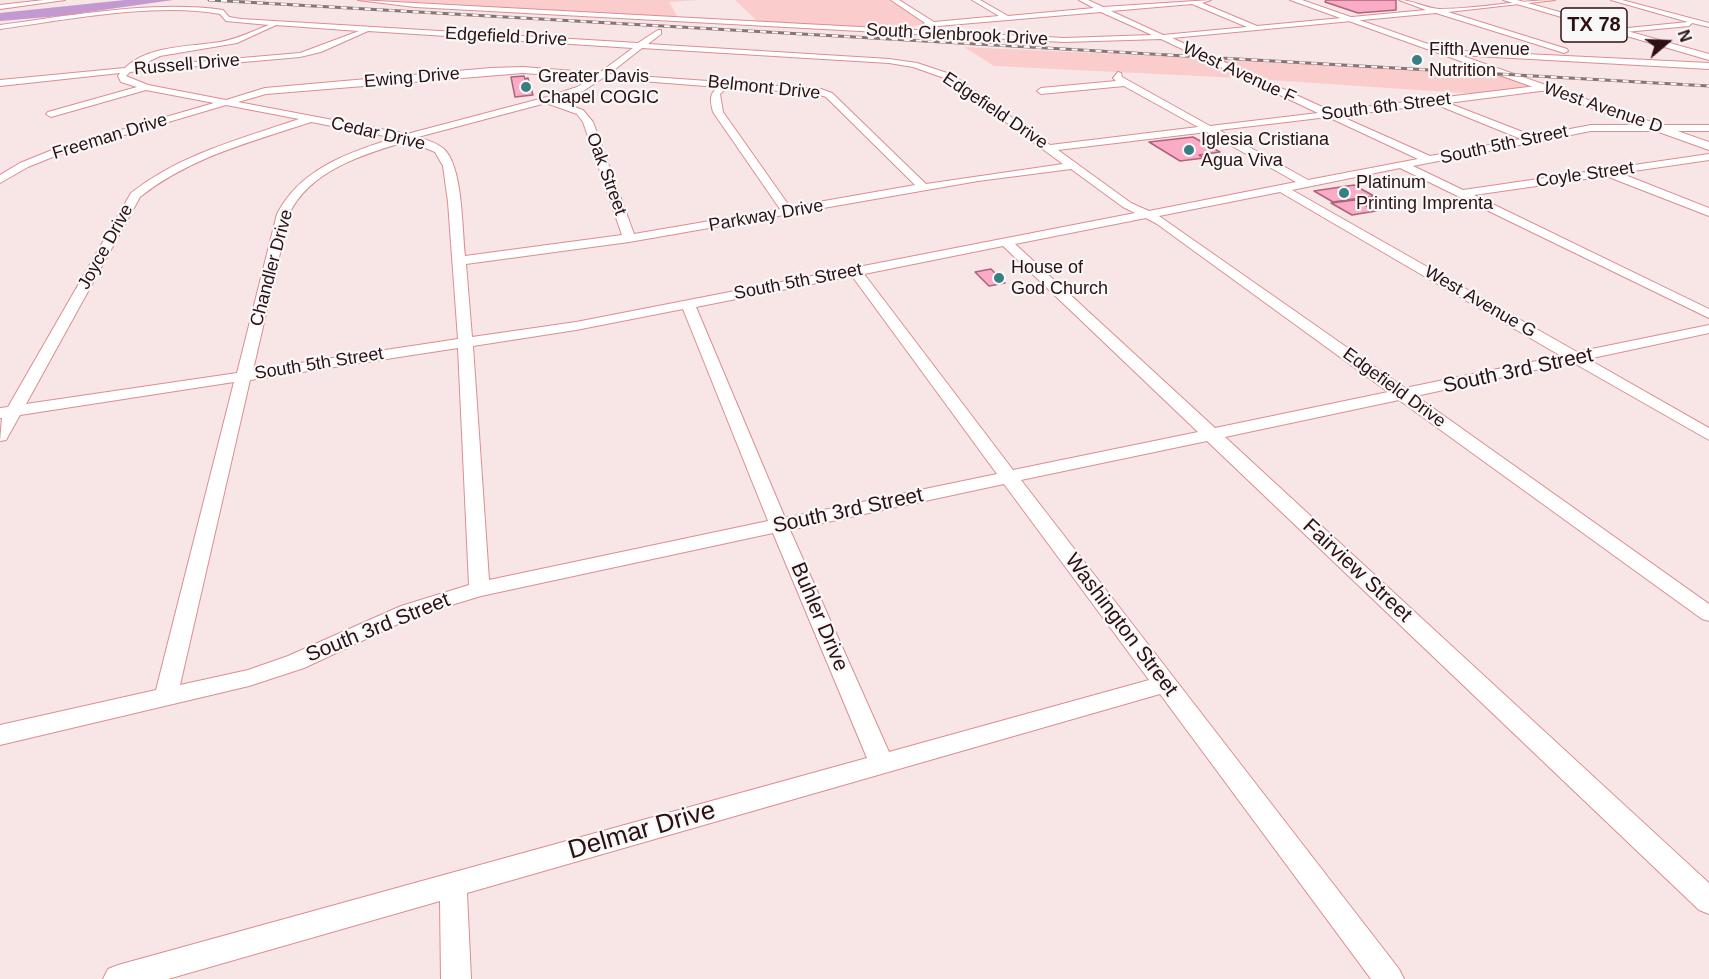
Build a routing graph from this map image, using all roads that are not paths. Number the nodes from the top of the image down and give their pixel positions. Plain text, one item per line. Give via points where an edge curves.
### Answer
1 (51, 0) edge
2 (62, 0) edge
3 (361, 0) edge
4 (894, 0) edge
5 (975, 0) edge
6 (1082, 0) edge
7 (1208, 0) edge
8 (1294, 0) edge
9 (1402, 0) edge
10 (1507, 0) edge
11 (1552, 0) edge
12 (1614, 0) edge
13 (1189, 1) edge
14 (33, 3) junction
15 (1518, 3) junction
16 (0, 7) edge
17 (1101, 9) junction
18 (1437, 11) junction
19 (1007, 18) junction
20 (1350, 20) junction
21 (1706, 23) edge
22 (279, 24) junction
23 (932, 24) junction
24 (0, 27) edge
25 (369, 29) junction
26 (1259, 29) junction
27 (1618, 31) junction
28 (657, 32) dead end
29 (902, 33) junction
30 (459, 34) junction
31 (1162, 37) junction
32 (444, 41) dead end
33 (640, 45) junction
34 (1444, 52) junction
35 (1709, 57) edge
36 (1589, 59) junction
37 (1709, 66) edge
38 (126, 70) junction
39 (602, 75) junction
40 (0, 84) edge
41 (727, 84) junction
42 (146, 87) junction
43 (1545, 88) junction
44 (1041, 91) dead end
45 (546, 100) junction
46 (1435, 101) junction
47 (224, 102) junction
48 (51, 114) dead end
49 (1328, 115) junction
50 (310, 119) junction
51 (1641, 121) junction
52 (1655, 126) junction
53 (1709, 126) edge
54 (1591, 128) junction
55 (1209, 129) junction
56 (410, 138) junction
57 (1531, 139) junction
58 (1709, 146) edge
59 (1048, 148) junction
60 (1709, 157) edge
61 (1429, 160) junction
62 (1402, 165) junction
63 (1073, 166) junction
64 (1607, 172) junction
65 (0, 180) edge
66 (1306, 183) junction
67 (924, 188) junction
68 (1281, 188) junction
69 (1461, 194) junction
70 (788, 212) junction
71 (1709, 212) edge
72 (1144, 213) junction
73 (629, 238) junction
74 (1005, 241) junction
75 (458, 261) junction
76 (855, 270) junction
77 (688, 304) junction
78 (1709, 314) edge
79 (1709, 330) edge
80 (465, 342) junction
81 (1577, 358) junction
82 (245, 376) junction
83 (1404, 394) junction
84 (14, 411) junction
85 (0, 413) edge
86 (1213, 435) junction
87 (1709, 435) edge
88 (0, 436) edge
89 (1010, 477) junction
90 (779, 525) junction
91 (479, 589) junction
92 (1709, 614) edge
93 (1166, 684) junction
94 (165, 699) junction
95 (0, 735) edge
96 (882, 764) junction
97 (453, 884) junction
98 (1709, 901) edge
99 (118, 979) edge
100 (456, 979) edge
101 (1389, 979) edge

1 - 14 street
2 - 14 street
3 - 29 street, South Glenbrook Drive
4 - 23 street
5 - 19 street
6 - 17 street, West Avenue F
7 - 13 street
8 - 20 main road, West Avenue D
9 - 18 street
10 - 15 main road, TX 78
11 - 15 street, South Glenbrook Drive
12 - 21 street
13 - 17 street
13 - 26 street
14 - 16 street
15 - 18 street, South Glenbrook Drive
15 - 27 main road, TX 78
17 - 19 street
17 - 31 street, West Avenue F
18 - 20 street, South Glenbrook Drive
18 - 36 street
19 - 23 street
20 - 26 street, South Glenbrook Drive
20 - 34 main road, West Avenue D
21 - 27 street
22 - 24 street, Edgefield Drive via 226,19 215,8 186,6
22 - 25 street, Edgefield Drive
22 - 38 street via 234,41 160,54
23 - 29 street
25 - 30 street, Edgefield Drive
25 - 38 street, Russell Drive via 300,55
26 - 31 street, South Glenbrook Drive
27 - 35 main road, TX 78
28 - 33 street, Chandler Drive
29 - 31 street, South Glenbrook Drive via 1054,40
30 - 32 street
30 - 33 street, Edgefield Drive
31 - 49 street, West Avenue F
33 - 39 street, Chandler Drive
33 - 59 street, Edgefield Drive via 914,64 950,77
34 - 36 street
34 - 43 main road, West Avenue D
36 - 37 street
38 - 40 street, Russell Drive
38 - 42 street, Cedar Drive via 124,80
39 - 41 street, Belmont Drive
39 - 45 street, Chandler Drive
39 - 47 street, Ewing Drive via 491,71 265,91
41 - 67 street, Belmont Drive via 829,95
41 - 70 street via 716,93 718,112
42 - 47 street, Cedar Drive
42 - 48 street
43 - 46 street, South 6th Street
43 - 51 main road, West Avenue D
44 - 55 street via 1122,79
45 - 56 street, Chandler Drive
45 - 73 street, Oak Street via 580,112 588,122
46 - 49 street, South 6th Street
46 - 57 street
47 - 50 street, Cedar Drive
47 - 65 street, Freeman Drive via 56,152
49 - 55 street, South 6th Street
49 - 61 street, West Avenue F
50 - 56 street, Cedar Drive
50 - 84 street, Joyce Drive via 200,157 165,173 135,195
51 - 52 main road, West Avenue D
51 - 53 street, South 5th Street
51 - 54 street, South 5th Street via 1602,123
52 - 53 street, South 5th Street
52 - 54 street, South 5th Street
52 - 58 main road, West Avenue D
54 - 57 street, South 5th Street
55 - 59 street, South 6th Street
55 - 66 street
56 - 75 street, Cedar Drive via 443,152 447,159
56 - 82 street, Chandler Drive via 329,168 295,194 283,214
57 - 61 street, South 5th Street
59 - 63 street, Edgefield Drive
60 - 64 street, Coyle Street
61 - 62 street, South 5th Street
62 - 66 street, South 5th Street
62 - 69 street
63 - 67 street, Parkway Drive
63 - 72 street, Edgefield Drive via 1127,206
64 - 69 street, Coyle Street
64 - 71 street
66 - 68 street, South 5th Street
67 - 70 street, Parkway Drive
68 - 72 street, South 5th Street
68 - 81 street, West Avenue G
69 - 78 street
70 - 73 street, Parkway Drive
72 - 74 street, South 5th Street
72 - 83 street, Edgefield Drive via 1161,221
73 - 75 street, Parkway Drive
74 - 76 street, South 5th Street
74 - 86 street, Fairview Street
75 - 80 street, Cedar Drive
76 - 77 street, South 5th Street
76 - 89 street, Washington Street
77 - 80 street, South 5th Street
77 - 90 street, Buhler Drive
79 - 81 street, South 3rd Street
80 - 82 street, South 5th Street
80 - 91 street, Cedar Drive
81 - 83 street, South 3rd Street
81 - 87 street, West Avenue G
82 - 84 street, South 5th Street
82 - 94 street, Chandler Drive
83 - 86 street, South 3rd Street
83 - 92 street, Edgefield Drive
84 - 85 street, South 5th Street
84 - 88 street, Joyce Drive
86 - 89 street, South 3rd Street
86 - 98 street, Fairview Street
89 - 90 street, South 3rd Street
89 - 93 street, Washington Street
90 - 91 street, South 3rd Street
90 - 96 street, Buhler Drive
91 - 94 street, South 3rd Street via 408,611 296,662
93 - 96 street, Delmar Drive
93 - 101 street, Washington Street
94 - 95 street, South 3rd Street
96 - 97 street, Delmar Drive
97 - 99 street, Delmar Drive
97 - 100 street

